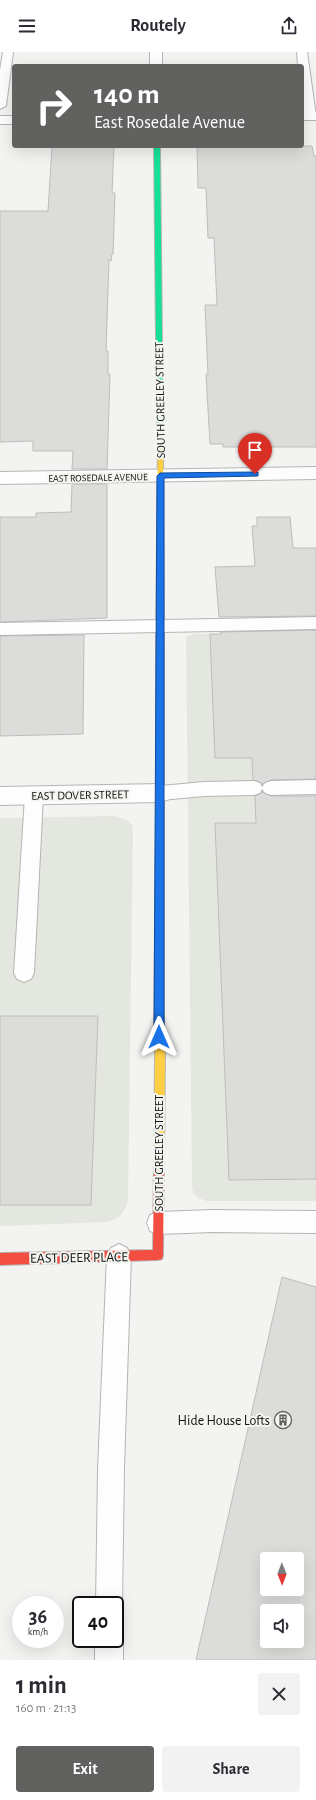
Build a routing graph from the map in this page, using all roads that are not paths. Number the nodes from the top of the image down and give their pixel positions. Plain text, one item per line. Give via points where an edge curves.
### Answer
1 (8, 52) edge
2 (156, 52) edge
3 (302, 52) edge
4 (156, 64) edge
5 (303, 64) edge
6 (304, 70) edge
7 (0, 106) edge
8 (309, 116) edge
9 (0, 120) edge
10 (12, 120) edge
11 (157, 148) edge
12 (316, 473) edge
13 (160, 476) junction
14 (0, 478) edge
15 (316, 623) edge
16 (161, 626) junction
17 (0, 629) edge
18 (316, 787) edge
19 (161, 793) junction
20 (0, 796) edge
21 (34, 796) junction
22 (24, 973) dead end
23 (159, 1037) dead end
24 (160, 1052) dead end
25 (316, 1222) edge
26 (158, 1223) junction
27 (158, 1255) joint
28 (119, 1256) junction
29 (0, 1259) edge
30 (109, 1596) edge
31 (109, 1648) edge
32 (108, 1660) edge

1 - 7 lane
2 - 4 street
3 - 5 lane
6 - 8 lane
9 - 10 street
11 - 13 street, SOUTH GREELEY STREET
12 - 13 street, EAST ROSEDALE AVENUE
13 - 14 street, EAST ROSEDALE AVENUE
13 - 16 street, SOUTH GREELEY STREET
15 - 16 lane
16 - 17 lane
16 - 19 street, SOUTH GREELEY STREET
18 - 19 lane via 204,789
19 - 21 street, EAST DOVER STREET
19 - 23 street, SOUTH GREELEY STREET
20 - 21 street, EAST DOVER STREET
21 - 22 lane
24 - 26 street, SOUTH GREELEY STREET
25 - 26 lane
26 - 27 street, SOUTH GREELEY STREET
27 - 28 street, EAST DEER PLACE
28 - 29 street, EAST DEER PLACE
28 - 30 lane
31 - 32 lane

